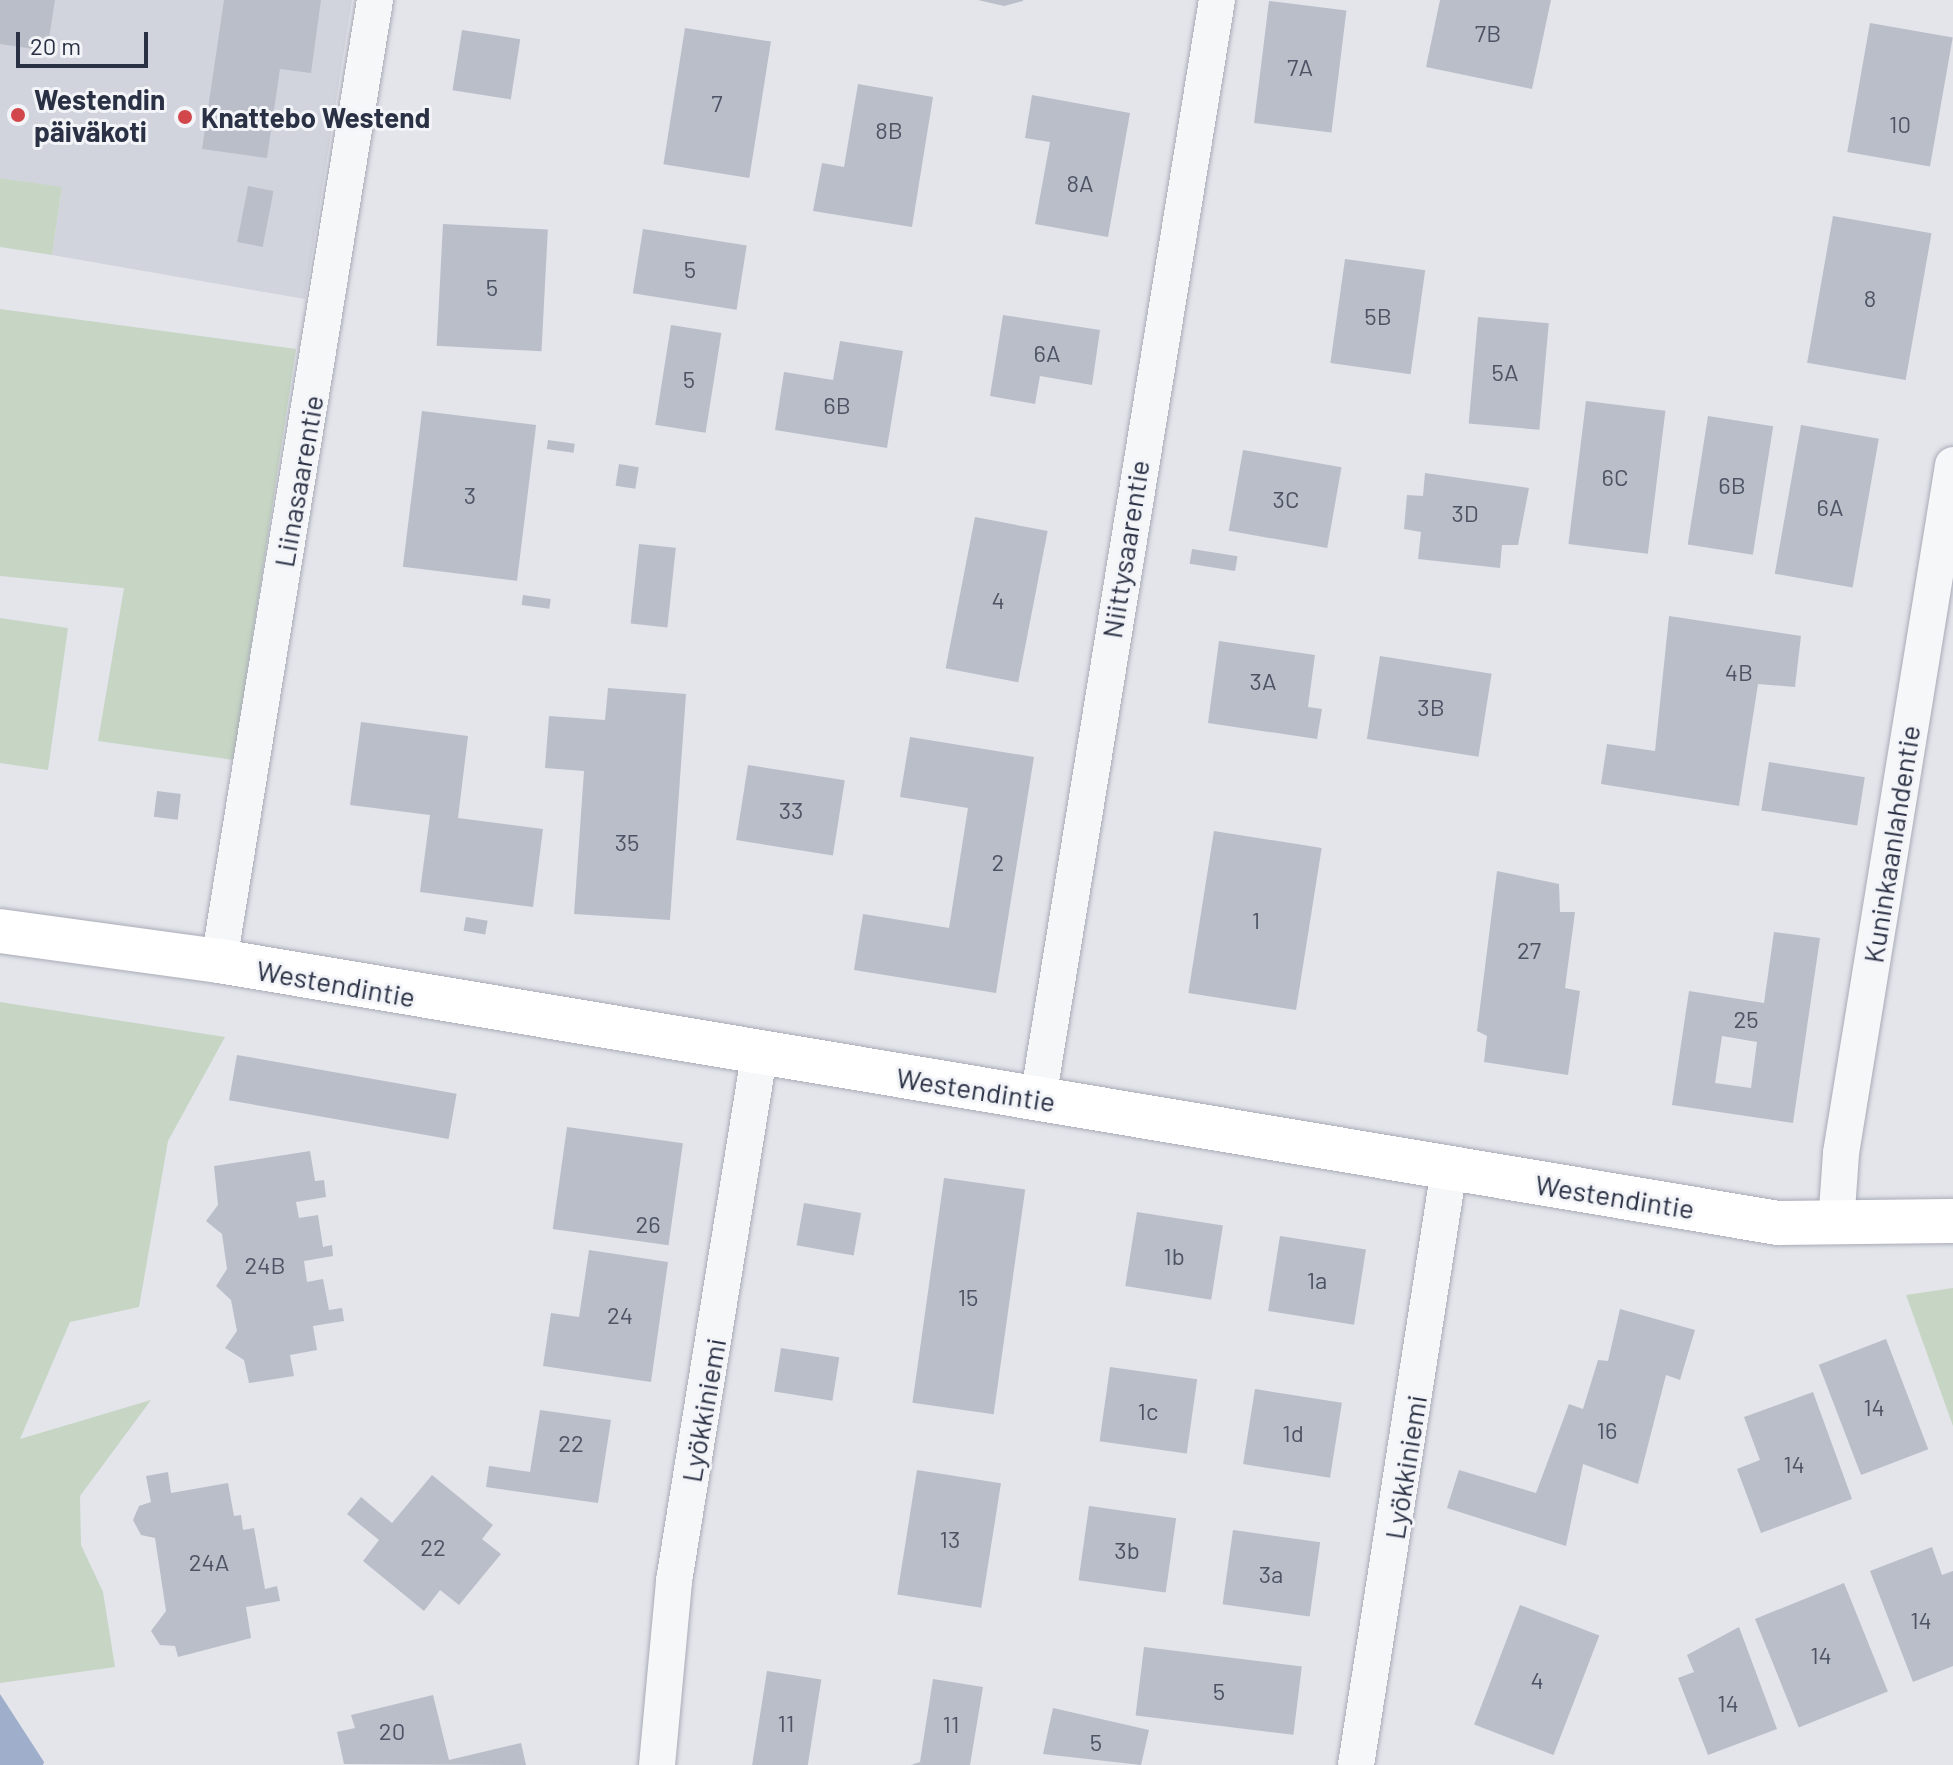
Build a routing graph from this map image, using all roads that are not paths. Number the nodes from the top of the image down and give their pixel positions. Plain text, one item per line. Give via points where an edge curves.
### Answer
1 (375, 0) edge
2 (1217, 0) edge
3 (1953, 465) edge
4 (0, 931) edge
5 (219, 961) junction
6 (759, 1056) junction
7 (1038, 1099) junction
8 (1449, 1169) junction
9 (1953, 1221) edge
10 (1836, 1225) junction
11 (657, 1765) edge
12 (1356, 1765) edge

1 - 5 street, Liinasaarentie
2 - 7 street, Niittysaarentie
3 - 10 street, Kuninkaanlahdentie via 1841,1153
4 - 5 street, Westendintie
5 - 6 street, Westendintie
6 - 7 street, Westendintie
6 - 11 street, Lyökkiniemi via 674,1581
7 - 8 street, Westendintie
8 - 10 street, Westendintie via 1778,1223
8 - 12 street, Lyökkiniemi
9 - 10 street, Westendintie

